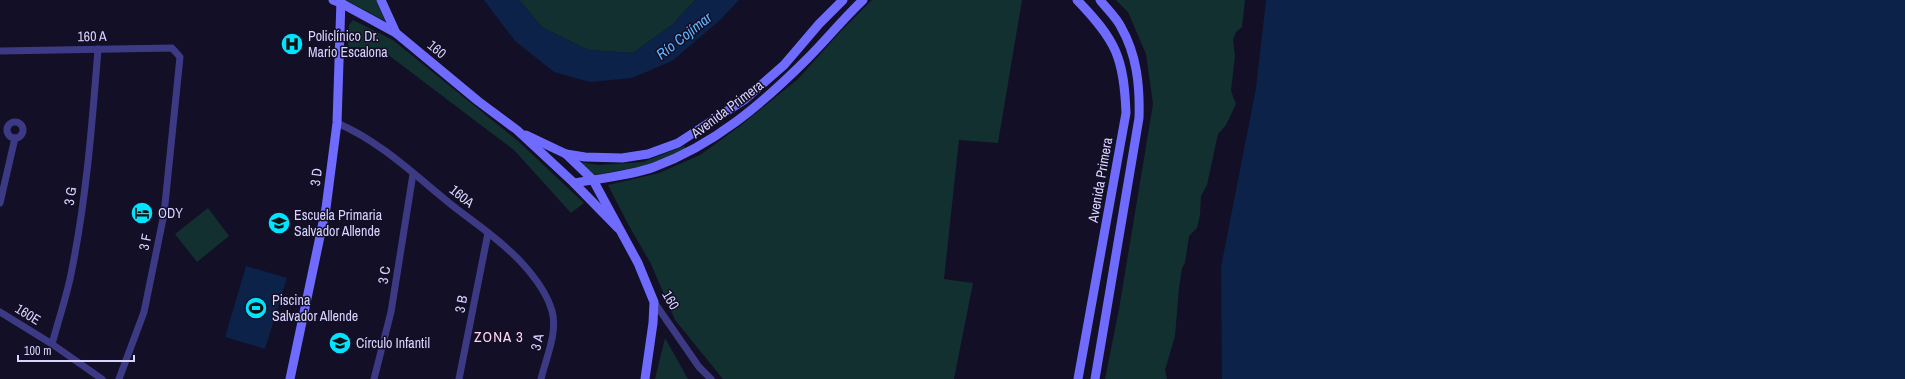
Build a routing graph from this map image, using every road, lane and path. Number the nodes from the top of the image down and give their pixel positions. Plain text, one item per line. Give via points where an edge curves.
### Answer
1 (381, 0) edge
2 (843, 0) edge
3 (863, 0) edge
4 (1077, 0) edge
5 (1100, 0) edge
6 (338, 1) edge
7 (396, 34) junction
8 (98, 49) junction
9 (0, 51) edge
10 (180, 57) joint
11 (1126, 118) junction
12 (1139, 118) junction
13 (337, 123) junction
14 (3, 130) edge
15 (517, 130) junction
16 (15, 138) junction
17 (566, 154) junction
18 (563, 173) junction
19 (413, 174) junction
20 (593, 180) junction
21 (574, 183) junction
22 (0, 203) edge
23 (618, 228) junction
24 (488, 233) junction
25 (654, 302) junction
26 (1093, 305) junction
27 (1108, 306) junction
28 (552, 309) joint
29 (0, 312) edge
30 (52, 344) junction
31 (102, 379) edge
32 (119, 379) edge
33 (290, 379) edge
34 (374, 379) edge
35 (459, 379) edge
36 (541, 379) edge
37 (645, 379) edge
38 (711, 379) edge
39 (1078, 379) edge
40 (1095, 379) edge

1 - 7 street
2 - 17 street, Avenida Primera via 784,65 744,100 678,143 648,154 622,158
3 - 20 street, Avenida Primera via 808,58 732,125 694,150 653,168
4 - 11 street, Avenida Primera via 1109,36 1121,64 1125,85
5 - 12 street, Avenida Primera via 1121,26 1132,49 1139,85
6 - 7 street, 160
6 - 13 street, 3 D
7 - 15 street, 160
8 - 9 street, 160 A
8 - 10 street, 160 A via 172,48
8 - 30 street, 3 G via 90,155 77,240 70,280
10 - 32 street, 3 F via 164,214 144,312
11 - 12 street
11 - 26 street, Avenida Primera
12 - 27 street, Avenida Primera
13 - 19 street, 160A via 358,132
13 - 33 street, 3 D via 325,215
14 - 16 street
14 - 16 street via 12,122 21,124 22,133
15 - 17 street, 160
15 - 18 street, 160
16 - 22 street
17 - 18 street
17 - 20 street, 160
18 - 21 street, 160
19 - 24 street, 160A
19 - 34 street, 3 C via 391,312
20 - 21 street, Avenida Primera
20 - 23 street, 160
21 - 23 street, 160
23 - 25 street, 160 via 638,263
24 - 28 street, 160A via 520,261 543,291
24 - 35 street, 3 B
25 - 37 street
25 - 38 street, 160 via 699,367
26 - 27 street
26 - 39 street, Avenida Primera
27 - 40 street, Avenida Primera
28 - 36 street, 3 A via 554,321
29 - 30 street, 160E
30 - 31 street, 160E

